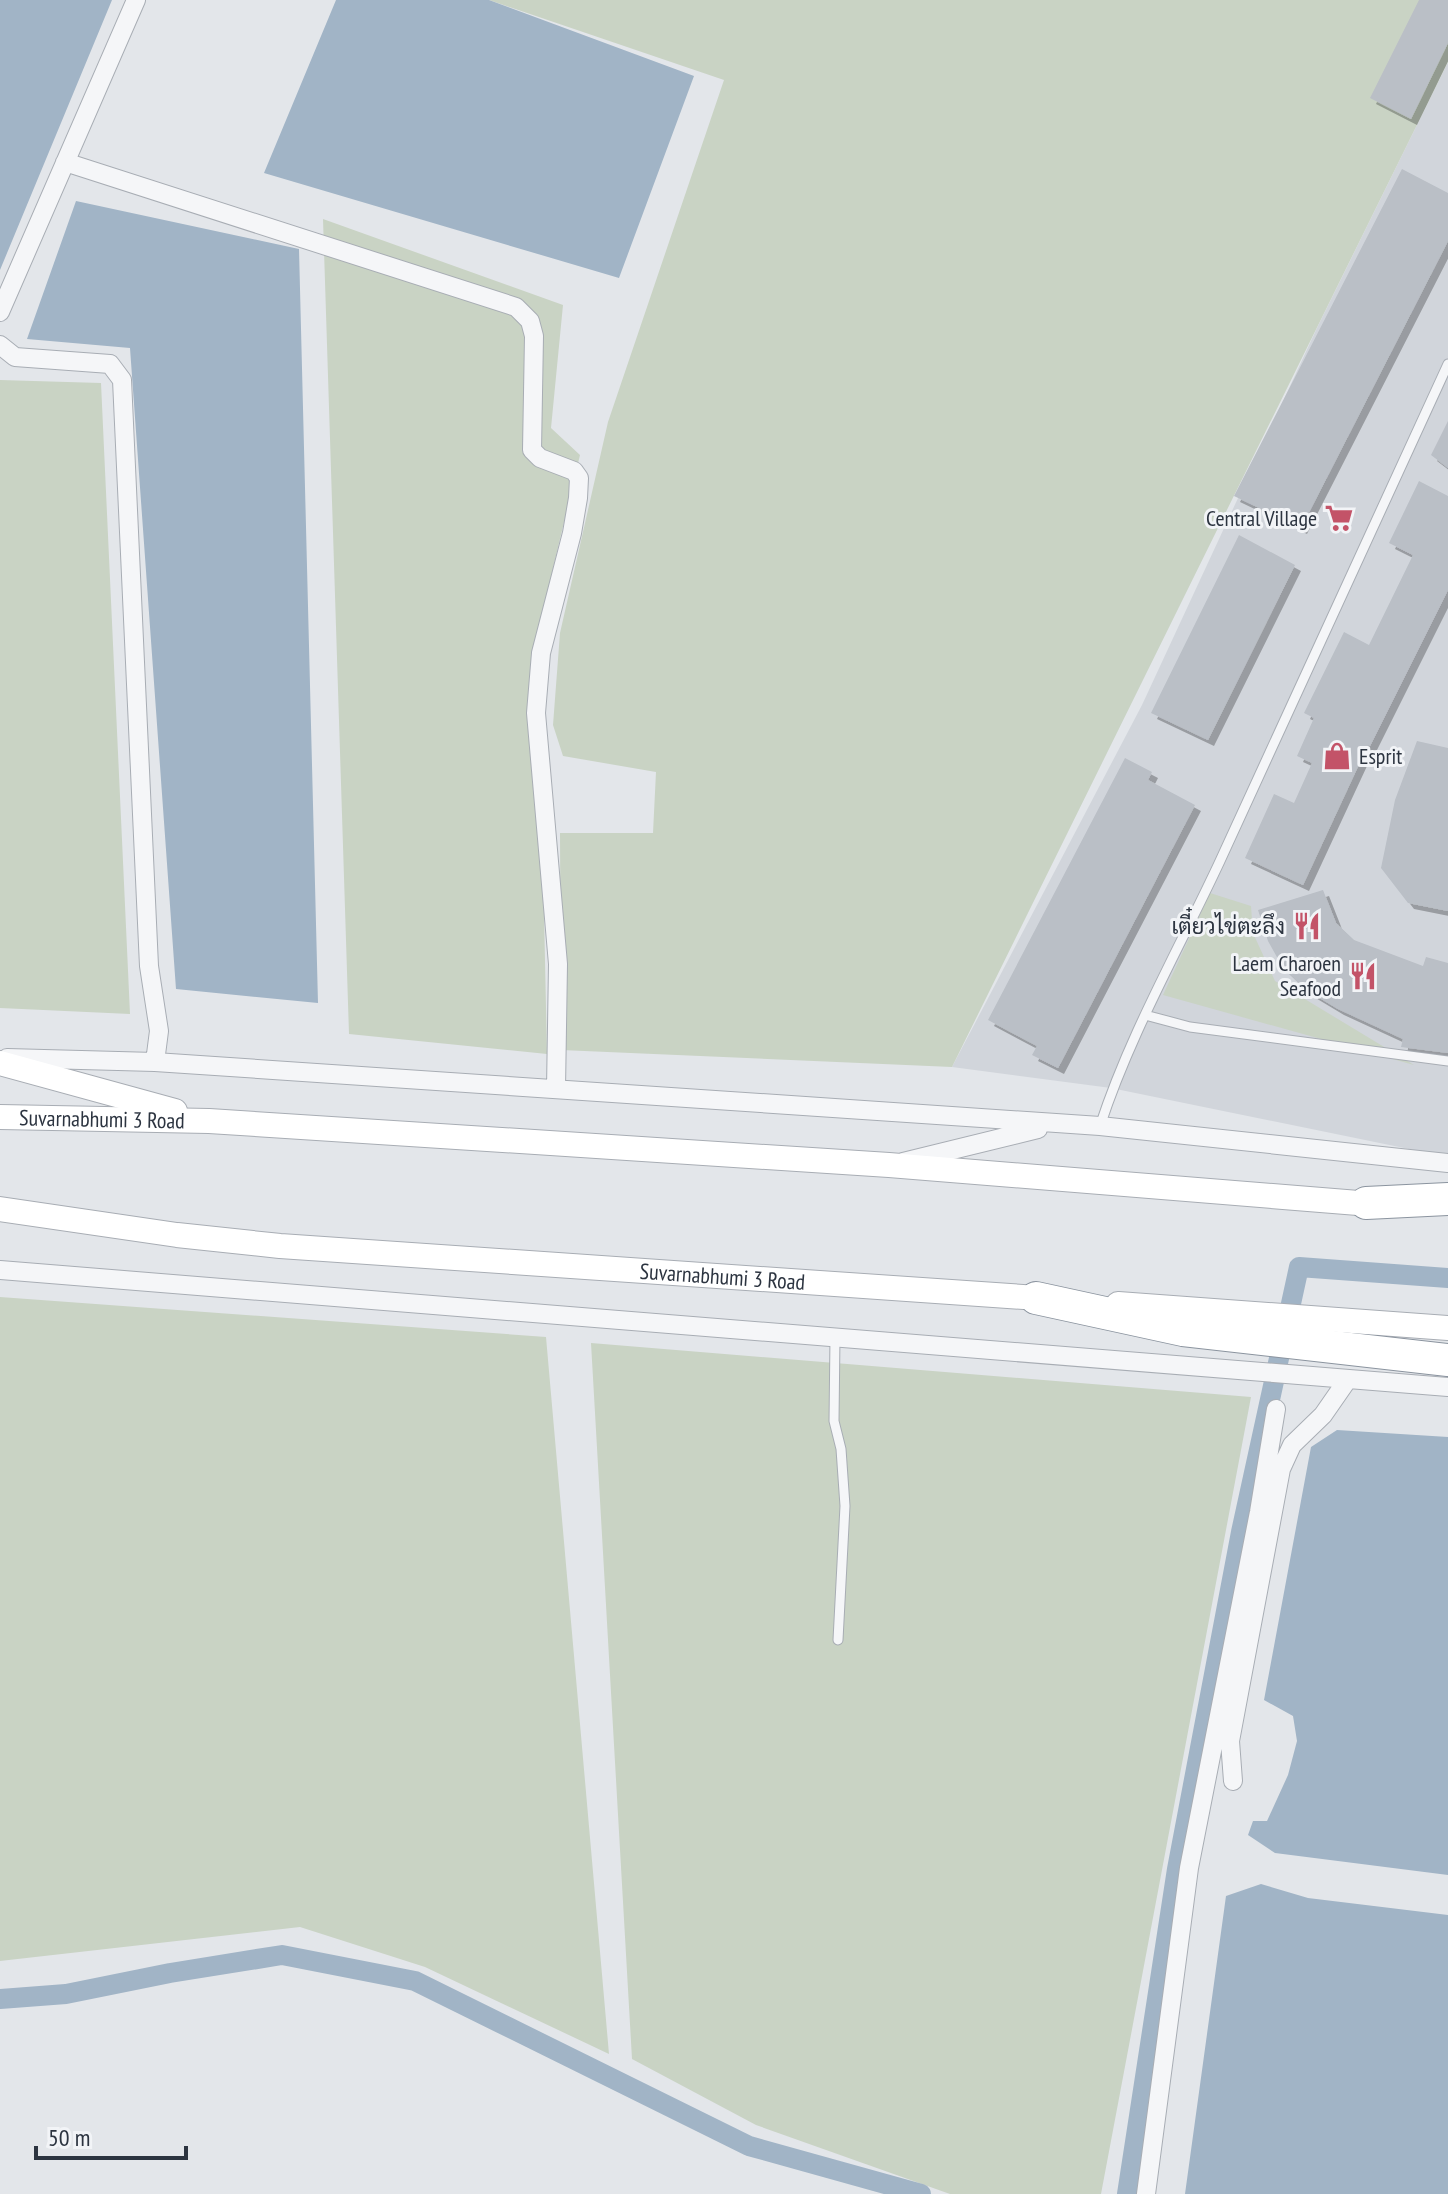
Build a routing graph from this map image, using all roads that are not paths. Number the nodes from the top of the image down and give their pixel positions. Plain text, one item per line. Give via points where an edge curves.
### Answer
1 (136, 0) edge
2 (65, 162) junction
3 (0, 312) edge
4 (0, 345) edge
5 (1448, 364) edge
6 (1145, 1015) junction
7 (0, 1060) edge
8 (1448, 1061) edge
9 (155, 1062) junction
10 (556, 1089) junction
11 (0, 1117) edge
12 (209, 1121) junction
13 (1057, 1125) junction
14 (1100, 1126) junction
15 (1448, 1163) edge
16 (889, 1165) junction
17 (1448, 1199) edge
18 (1366, 1203) junction
19 (0, 1209) edge
20 (1448, 1210) edge
21 (0, 1270) edge
22 (1036, 1298) joint
23 (1448, 1328) edge
24 (1326, 1332) junction
25 (835, 1337) junction
26 (1448, 1360) edge
27 (1348, 1379) junction
28 (1448, 1387) edge
29 (1276, 1409) dead end
30 (838, 1640) dead end
31 (1233, 1781) dead end
32 (1146, 2194) edge

1 - 2 street
2 - 3 street
2 - 10 street via 516,307 530,321 532,450 579,478 572,533 541,653 536,713 558,964
4 - 9 street via 15,357 110,364 122,380 149,966 159,1031
5 - 6 lane
6 - 8 lane via 1190,1027
6 - 14 lane
7 - 9 street
7 - 12 main road
9 - 10 street
10 - 13 street
11 - 12 main road, Suvarnabhumi 3 Road
12 - 16 main road, Suvarnabhumi 3 Road
13 - 14 street
13 - 16 street
14 - 15 street
16 - 18 main road, Suvarnabhumi 3 Road
17 - 18 highway
18 - 20 main road, Suvarnabhumi 3 Road
19 - 22 main road, Suvarnabhumi 3 Road via 280,1246
21 - 25 street
22 - 24 highway via 1133,1321
23 - 24 main road
24 - 26 highway
25 - 27 street
25 - 30 lane via 834,1421 845,1506
27 - 28 street
27 - 31 street via 1323,1415 1292,1445 1281,1469 1230,1741
29 - 32 street via 1189,1868

